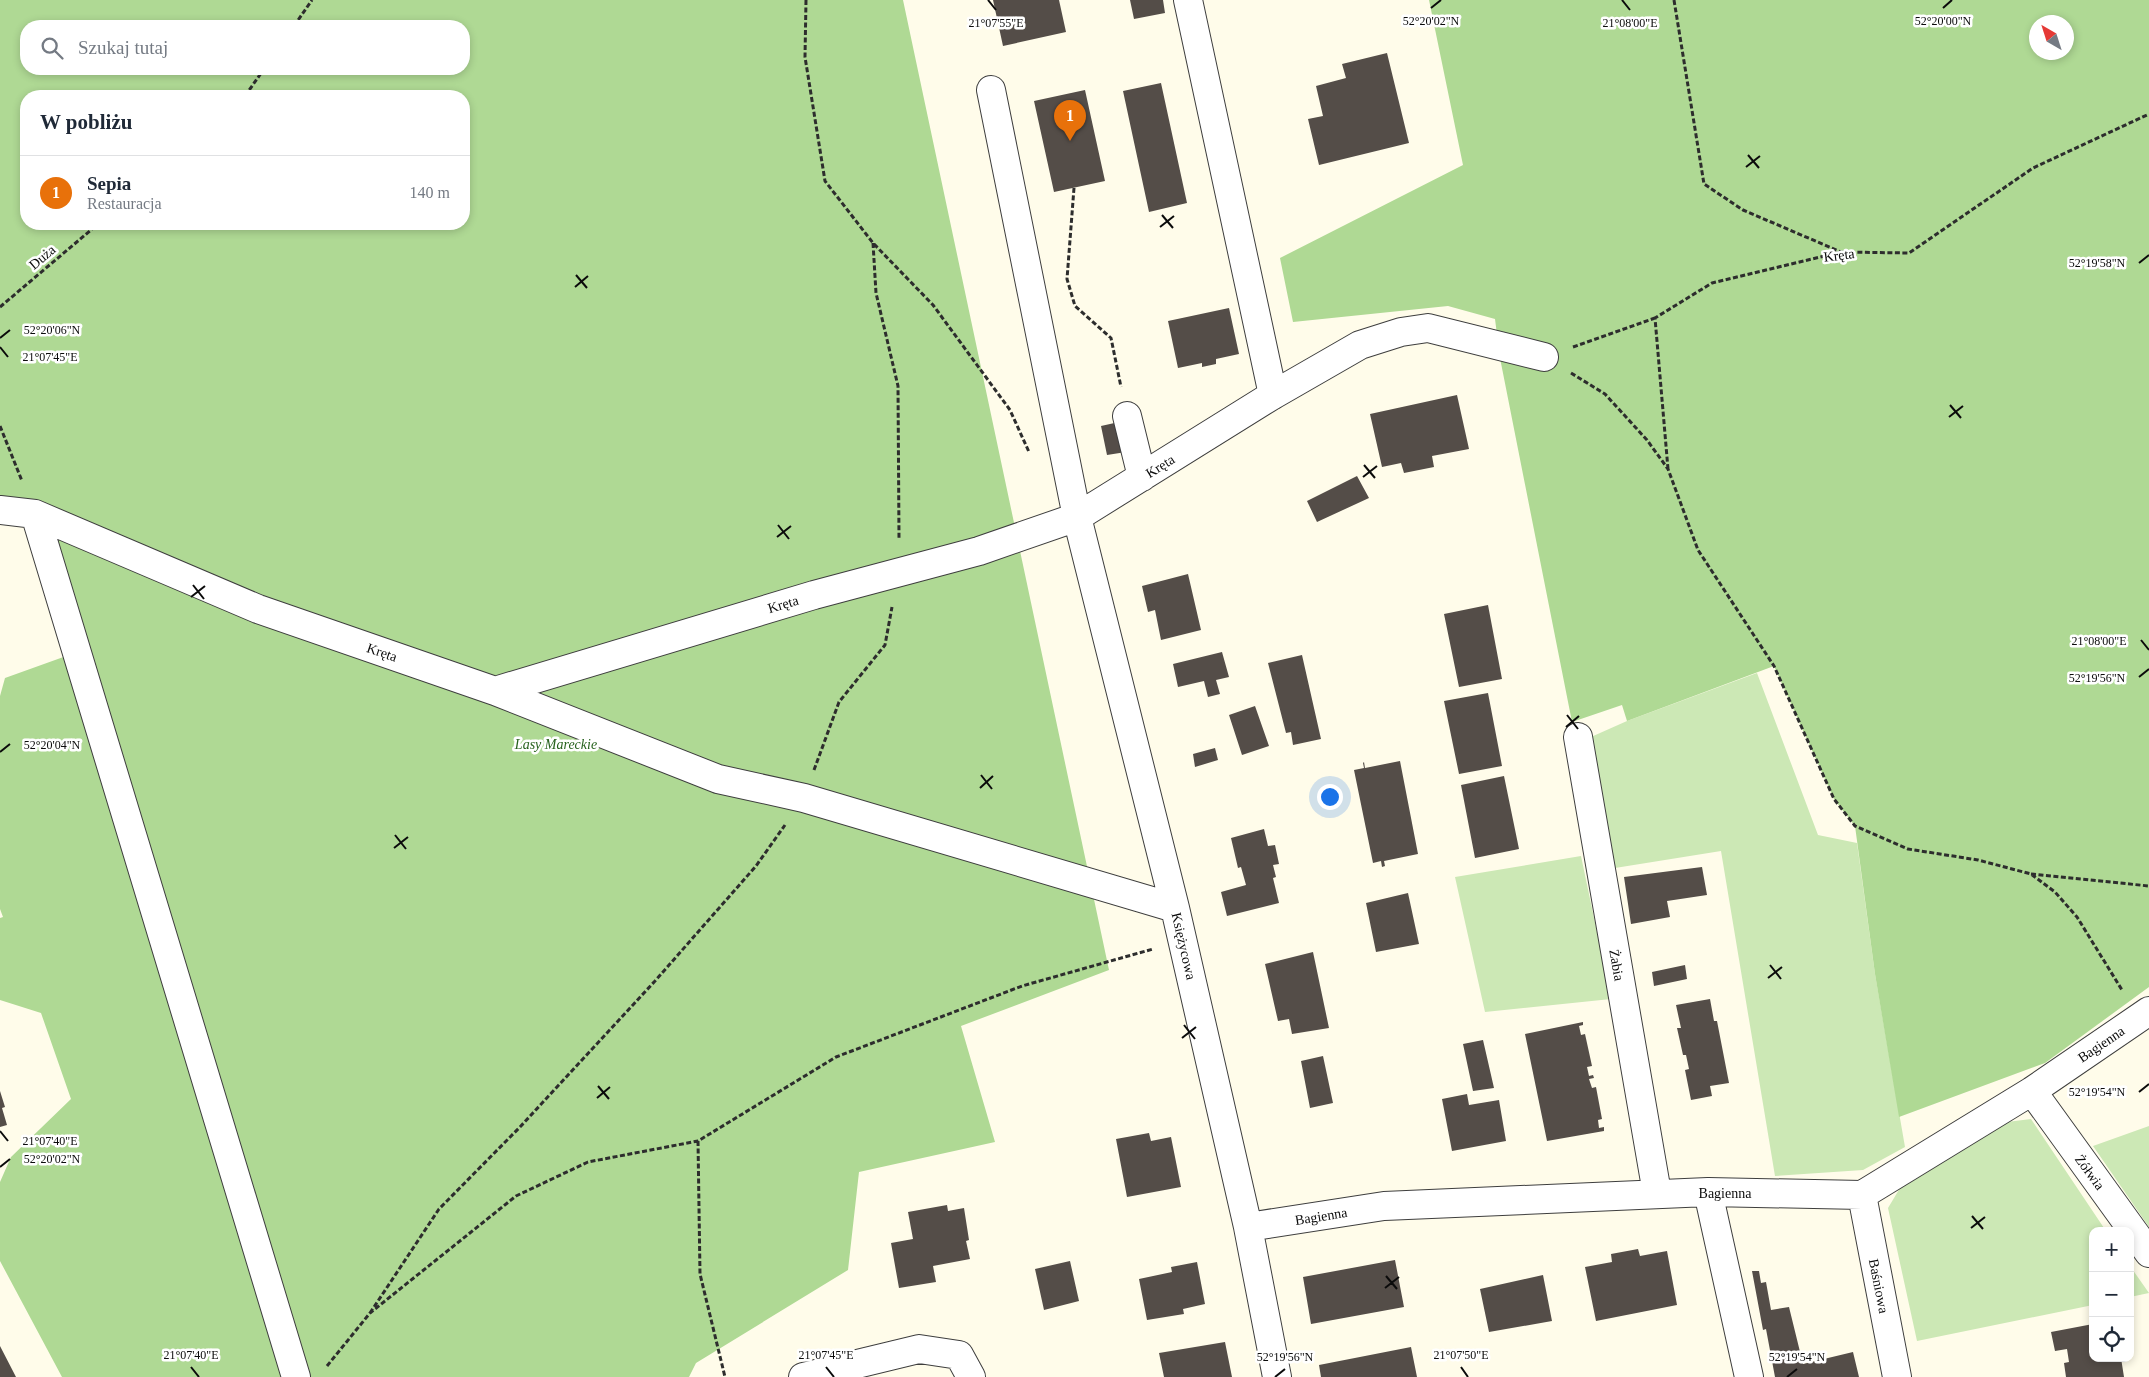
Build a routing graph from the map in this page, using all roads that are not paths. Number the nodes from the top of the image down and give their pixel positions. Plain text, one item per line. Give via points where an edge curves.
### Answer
1 (1188, 0) edge
2 (991, 90) dead end
3 (1544, 357) road end
4 (1273, 395) junction
5 (1127, 416) road end
6 (1142, 477) junction
7 (0, 510) edge
8 (35, 514) junction
9 (1077, 518) junction
10 (495, 691) junction
11 (1578, 737) dead end
12 (1175, 908) junction
13 (2144, 1014) edge
14 (2032, 1091) junction
15 (1708, 1192) junction
16 (1657, 1194) junction
17 (1862, 1195) junction
18 (1248, 1227) junction
19 (2149, 1254) edge
20 (296, 1377) edge
21 (803, 1377) edge
22 (971, 1377) edge
23 (1277, 1377) edge
24 (1749, 1377) edge
25 (1897, 1377) edge

1 - 4 street
2 - 9 street, Księżycowa
3 - 4 street, Kręta via 1428,328 1401,332 1360,345
4 - 6 street, Kręta
5 - 6 street
6 - 9 street, Kręta
7 - 8 street, Kręta
8 - 10 street, Kręta via 258,609
8 - 20 street
9 - 10 street, Kręta via 979,550 814,595
9 - 12 street, Księżycowa
10 - 12 street via 718,779 804,798
11 - 16 street, Żabia
12 - 18 street, Księżycowa
13 - 14 street, Bagienna
14 - 17 street, Bagienna
14 - 19 street, Żółwia
15 - 16 street, Bagienna
15 - 17 street, Bagienna
15 - 24 street
16 - 18 street, Bagienna via 1384,1206
17 - 25 street, Baśniowa
18 - 23 street, Księżycowa
21 - 22 street via 919,1349 959,1355

